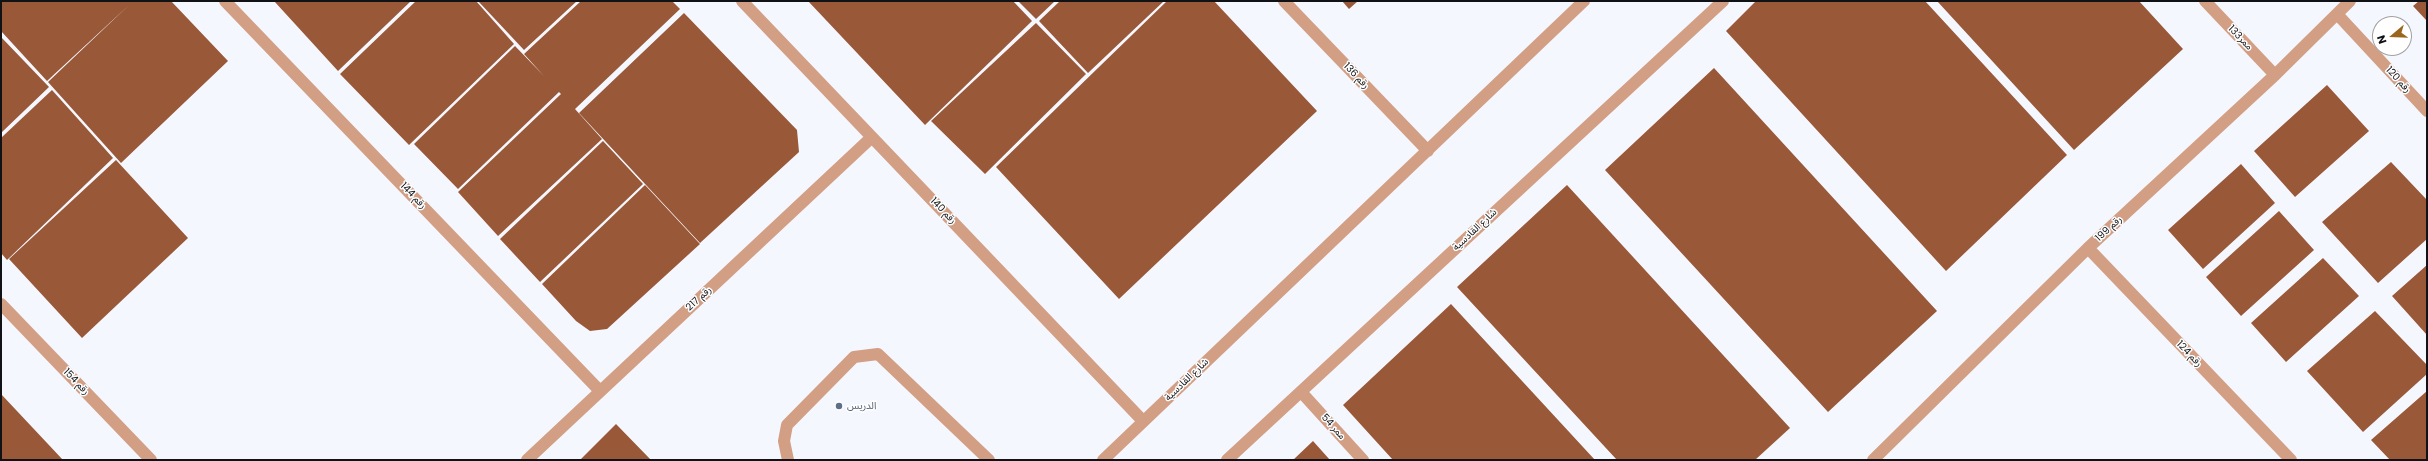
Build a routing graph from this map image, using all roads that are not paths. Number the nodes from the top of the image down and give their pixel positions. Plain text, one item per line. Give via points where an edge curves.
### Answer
1 (225, 1) edge
2 (742, 1) edge
3 (1284, 1) edge
4 (1584, 1) edge
5 (1723, 1) edge
6 (2205, 1) edge
7 (2350, 1) edge
8 (2337, 14) junction
9 (2275, 75) junction
10 (2427, 111) edge
11 (872, 137) junction
12 (1428, 151) junction
13 (2088, 248) junction
14 (1, 304) edge
15 (600, 391) junction
16 (1303, 394) dead end
17 (1143, 421) junction
18 (151, 460) edge
19 (527, 460) edge
20 (788, 460) edge
21 (989, 460) edge
22 (1103, 460) edge
23 (1227, 460) edge
24 (1363, 460) edge
25 (1872, 460) edge
26 (2291, 460) edge

1 - 15 street, رقم 144
2 - 11 street, رقم 140
3 - 12 street, رقم 136
4 - 12 street, شارع القادسية
5 - 23 street, شارع القادسية
6 - 9 street, ممر133
7 - 8 street, رقم 199
8 - 9 street, رقم 199
8 - 10 street, رقم 120
9 - 13 street, رقم 199
11 - 15 street, رقم 217
11 - 17 street, رقم 140
12 - 17 street, شارع القادسية
13 - 25 street, رقم 199
13 - 26 street, رقم 124
14 - 18 street, رقم 154
15 - 19 street, رقم 217
16 - 24 street, ممر 54
17 - 22 street, شارع القادسية
20 - 21 street via 784,441 787,425 854,357 878,354

